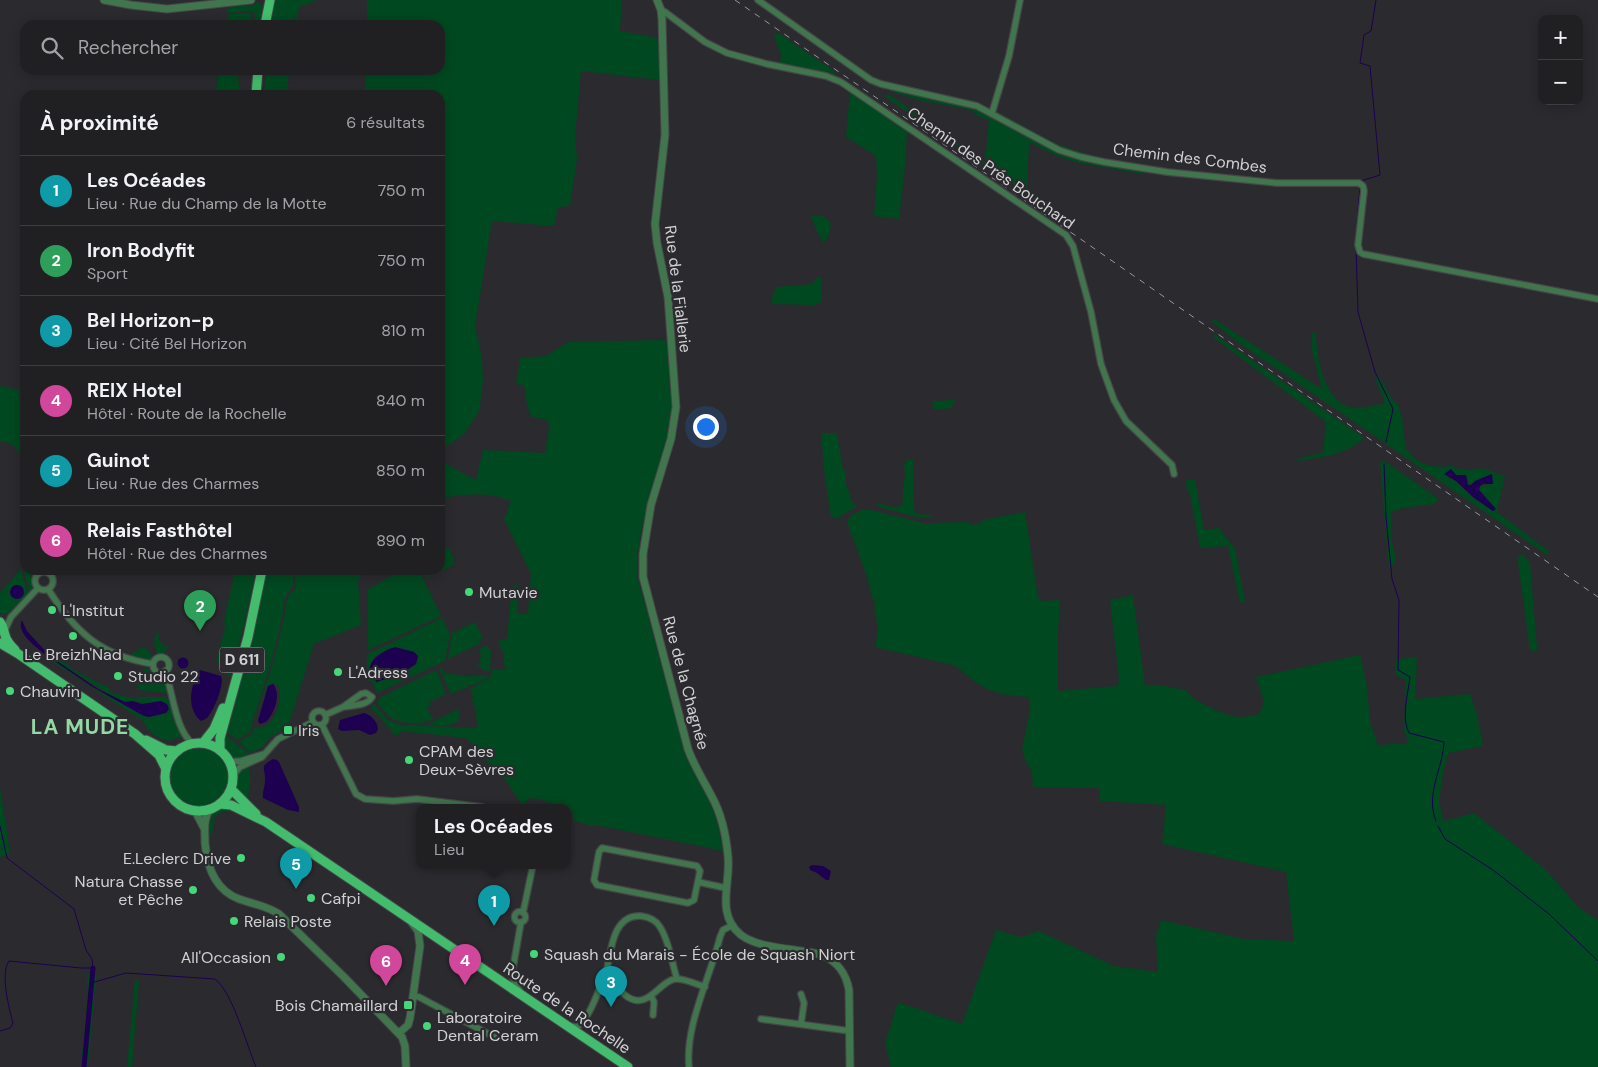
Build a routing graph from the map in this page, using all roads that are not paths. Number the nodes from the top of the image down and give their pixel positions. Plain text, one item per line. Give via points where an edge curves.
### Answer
1 (104, 0) edge
2 (251, 0) edge
3 (271, 0) edge
4 (657, 0) edge
5 (758, 0) edge
6 (1020, 0) edge
7 (661, 10) junction
8 (267, 20) edge
9 (259, 75) edge
10 (258, 90) edge
11 (992, 113) junction
12 (1598, 298) edge
13 (1174, 474) dead end
14 (648, 520) joint
15 (38, 575) edge
16 (50, 575) edge
17 (260, 575) edge
18 (260, 575) edge
19 (38, 588) junction
20 (48, 589) junction
21 (11, 617) junction
22 (2, 632) edge
23 (152, 664) junction
24 (165, 671) junction
25 (343, 707) dead end
26 (326, 715) junction
27 (312, 722) junction
28 (322, 725) junction
29 (135, 734) junction
30 (203, 743) junction
31 (193, 744) junction
32 (220, 750) junction
33 (177, 751) junction
34 (266, 753) junction
35 (229, 762) junction
36 (166, 769) junction
37 (233, 775) junction
38 (231, 789) junction
39 (220, 804) junction
40 (458, 804) edge
41 (210, 809) junction
42 (195, 811) junction
43 (266, 822) junction
44 (205, 831) junction
45 (532, 869) edge
46 (698, 882) junction
47 (726, 888) junction
48 (410, 920) junction
49 (732, 925) junction
50 (607, 969) junction
51 (677, 979) junction
52 (705, 987) junction
53 (801, 994) dead end
54 (413, 996) junction
55 (525, 996) junction
56 (651, 996) junction
57 (653, 1015) dead end
58 (761, 1019) dead end
59 (801, 1024) junction
60 (566, 1025) junction
61 (850, 1031) junction
62 (399, 1033) junction
63 (496, 1038) dead end
64 (406, 1067) edge
65 (628, 1067) edge
66 (689, 1067) edge
67 (850, 1067) edge

1 - 2 street via 167,9
3 - 8 main road
4 - 7 street, Rue de la Fiallerie
5 - 11 street, Chemin des Combes via 875,82 961,102
6 - 11 street via 1009,56
7 - 13 street, Chemin des Prés Bouchard via 705,42 727,53 841,82 1070,238 1091,312 1101,364 1114,400 1126,421 1172,465
7 - 14 street, Rue de la Fiallerie via 665,134 656,224 668,296 676,407
9 - 10 main road
11 - 12 street, Chemin des Combes via 1060,150 1104,162 1277,183 1360,184 1364,197 1358,245 1363,254
14 - 47 street, Rue de la Chagnée via 643,577 688,749 722,822 728,858
15 - 19 street
16 - 20 street via 52,584
17 - 30 main road, D 611 via 228,695 214,729
18 - 32 main road, D 611 via 248,638 220,738
19 - 20 street
19 - 21 street
20 - 23 street via 68,618 90,640 118,656
21 - 22 street
21 - 22 street
22 - 29 main road via 17,653
23 - 24 street via 158,672
23 - 24 street via 156,658 164,658 168,664
24 - 31 street via 180,722
25 - 26 street
26 - 27 street via 316,712
26 - 28 street
27 - 28 street
27 - 34 street via 278,739
28 - 40 street via 356,794 361,797
29 - 33 main road via 166,750
29 - 36 main road via 159,756
30 - 31 main road
30 - 32 main road
31 - 33 main road
32 - 35 main road
33 - 36 main road
34 - 35 street
34 - 37 street via 259,760 238,768
35 - 37 main road
36 - 42 main road via 169,794 178,803
37 - 38 main road
38 - 39 main road
38 - 43 main road, Route de la Rochelle
39 - 41 main road
39 - 43 main road, Route de la Rochelle via 233,806
41 - 42 main road
41 - 44 street
42 - 44 street
43 - 48 main road, Route de la Rochelle
44 - 62 street via 208,865 221,887 235,897 279,914
45 - 55 street via 512,974 514,984
46 - 46 street via 700,869 697,866 606,848 599,852 594,880 599,886 688,903 694,900
46 - 47 street
47 - 49 street, Rue de la Chagnée via 726,909
48 - 54 street via 420,941
48 - 55 main road, Route de la Rochelle
49 - 52 street via 721,933
49 - 61 street via 741,935 756,942 817,954 835,963 844,973 848,985
50 - 51 street via 617,930 626,920 643,916 655,921 662,930
50 - 56 street via 629,998
50 - 60 street via 582,1024 574,1028
51 - 52 street
51 - 56 street via 665,983
52 - 66 street via 690,1045
53 - 59 street via 804,1003
54 - 62 street via 409,1023
54 - 63 street
55 - 60 main road, Route de la Rochelle
56 - 57 street
58 - 59 street
59 - 61 street
60 - 65 main road, Route de la Rochelle
61 - 67 street
62 - 64 street via 405,1046

